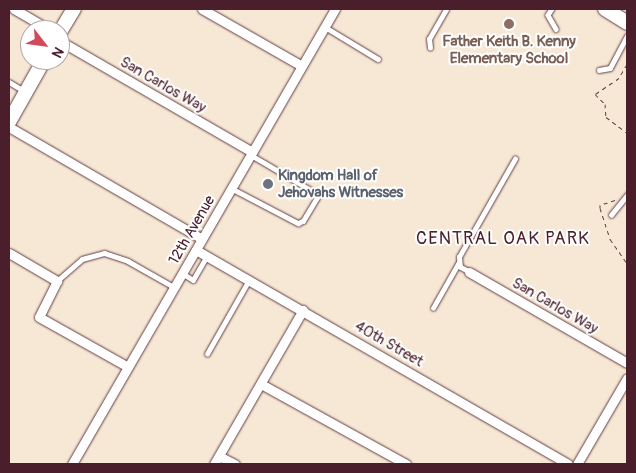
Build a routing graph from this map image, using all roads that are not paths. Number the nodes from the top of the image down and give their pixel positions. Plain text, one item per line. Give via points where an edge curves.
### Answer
1 (14, 9) edge
2 (74, 9) edge
3 (202, 9) edge
4 (335, 9) edge
5 (446, 9) edge
6 (552, 9) edge
7 (605, 9) edge
8 (33, 20) edge
9 (67, 20) edge
10 (627, 23) edge
11 (325, 27) junction
12 (556, 29) dead end
13 (627, 36) edge
14 (70, 47) edge
15 (430, 48) dead end
16 (378, 59) dead end
17 (302, 66) junction
18 (38, 70) edge
19 (599, 70) dead end
20 (9, 82) edge
21 (26, 92) junction
22 (9, 122) edge
23 (9, 127) edge
24 (251, 154) junction
25 (514, 159) dead end
26 (231, 188) junction
27 (627, 195) edge
28 (611, 215) dead end
29 (202, 239) junction
30 (196, 250) junction
31 (9, 253) edge
32 (207, 256) junction
33 (458, 264) junction
34 (469, 272) joint
35 (182, 273) junction
36 (249, 280) junction
37 (57, 281) junction
38 (174, 287) junction
39 (432, 308) dead end
40 (304, 310) junction
41 (207, 354) dead end
42 (627, 363) edge
43 (128, 367) junction
44 (626, 381) edge
45 (261, 384) junction
46 (219, 456) junction
47 (72, 464) edge
48 (214, 464) edge
49 (235, 464) edge
50 (406, 464) edge
51 (568, 464) edge
52 (577, 464) edge

1 - 8 street
2 - 9 street
3 - 17 street
4 - 11 street, 12th Avenue
5 - 15 lane via 429,39
6 - 12 lane via 548,15
7 - 10 street
11 - 16 lane
11 - 17 street, 12th Avenue
13 - 19 lane via 610,68
14 - 24 street, San Carlos Way
17 - 24 street, 12th Avenue
18 - 21 street
20 - 21 lane
21 - 22 street
23 - 29 street
24 - 26 street, 12th Avenue
24 - 26 lane via 315,193 317,198 303,222 298,223
25 - 33 lane
26 - 29 street, 12th Avenue
27 - 28 lane
29 - 30 street, 12th Avenue
30 - 32 street, 40th Street
30 - 35 street, 12th Avenue
31 - 37 street
32 - 35 lane via 193,280
32 - 36 street, 40th Street
33 - 34 lane
33 - 39 lane
34 - 42 street, San Carlos Way
35 - 38 street, 12th Avenue
36 - 40 street, 40th Street
36 - 41 lane
37 - 38 lane via 82,259 104,253 128,261
37 - 43 street via 39,318
38 - 43 street, 12th Avenue
40 - 45 street
40 - 51 street, 40th Street
43 - 47 street, 12th Avenue
44 - 52 street
45 - 46 street
45 - 50 street
46 - 48 street
46 - 49 street

